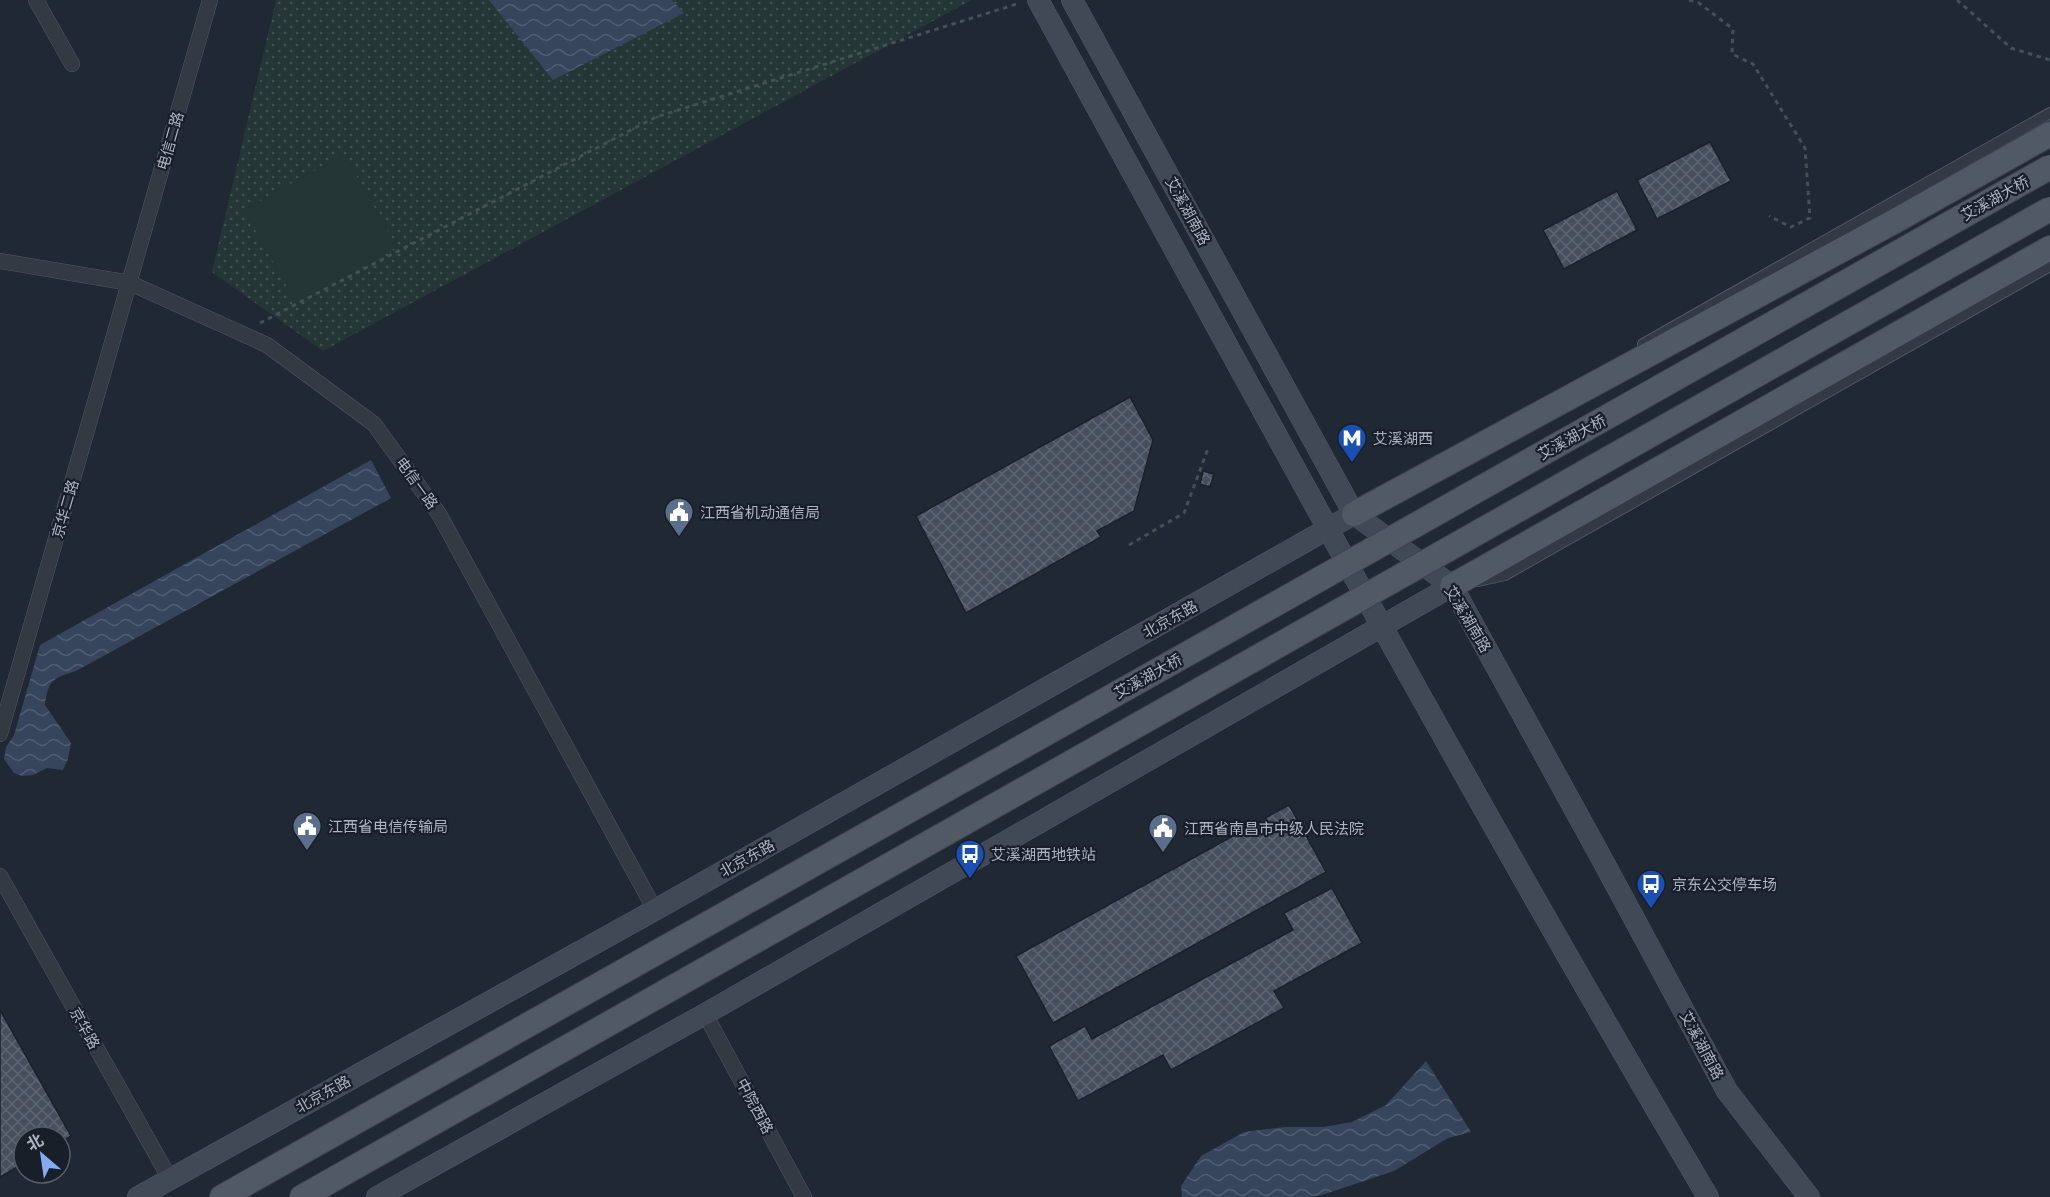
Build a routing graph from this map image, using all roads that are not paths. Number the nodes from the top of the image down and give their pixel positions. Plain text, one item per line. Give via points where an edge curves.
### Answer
1 (36, 0) edge
2 (210, 0) edge
3 (1038, 0) edge
4 (1072, 0) edge
5 (72, 64) dead end
6 (2050, 113) edge
7 (2050, 134) edge
8 (2050, 167) edge
9 (2050, 208) edge
10 (1888, 215) junction
11 (2050, 248) edge
12 (0, 261) edge
13 (2050, 266) edge
14 (130, 283) junction
15 (1354, 514) junction
16 (1328, 529) junction
17 (1452, 586) junction
18 (1382, 627) junction
19 (0, 734) edge
20 (0, 876) edge
21 (655, 910) junction
22 (705, 1014) junction
23 (170, 1179) junction
24 (138, 1197) edge
25 (222, 1197) edge
26 (302, 1197) edge
27 (377, 1197) edge
28 (804, 1197) edge
29 (1708, 1197) edge
30 (1809, 1197) edge

1 - 5 street
2 - 14 street, 电信二路
3 - 16 main road, 艾溪湖南路
4 - 15 main road, 艾溪湖南路
6 - 10 street
7 - 10 main road
8 - 25 main road, 艾溪湖大桥, bridge
9 - 26 main road, bridge
10 - 15 main road
11 - 17 main road
12 - 14 street, 电信一路
13 - 17 street via 1505,575
14 - 19 street, 京华二路
14 - 21 street, 电信一路 via 267,345 374,424 439,514
15 - 16 main road, 北京东路
15 - 17 main road, 艾溪湖南路
16 - 18 main road, 艾溪湖南路
16 - 21 main road, 北京东路
17 - 18 main road
17 - 30 main road, 艾溪湖南路 via 1727,1091
18 - 22 main road
18 - 29 main road, 艾溪湖南路
20 - 23 street, 京华路
21 - 23 main road, 北京东路
22 - 27 main road
22 - 28 street, 中院西路
23 - 24 main road, 北京东路

